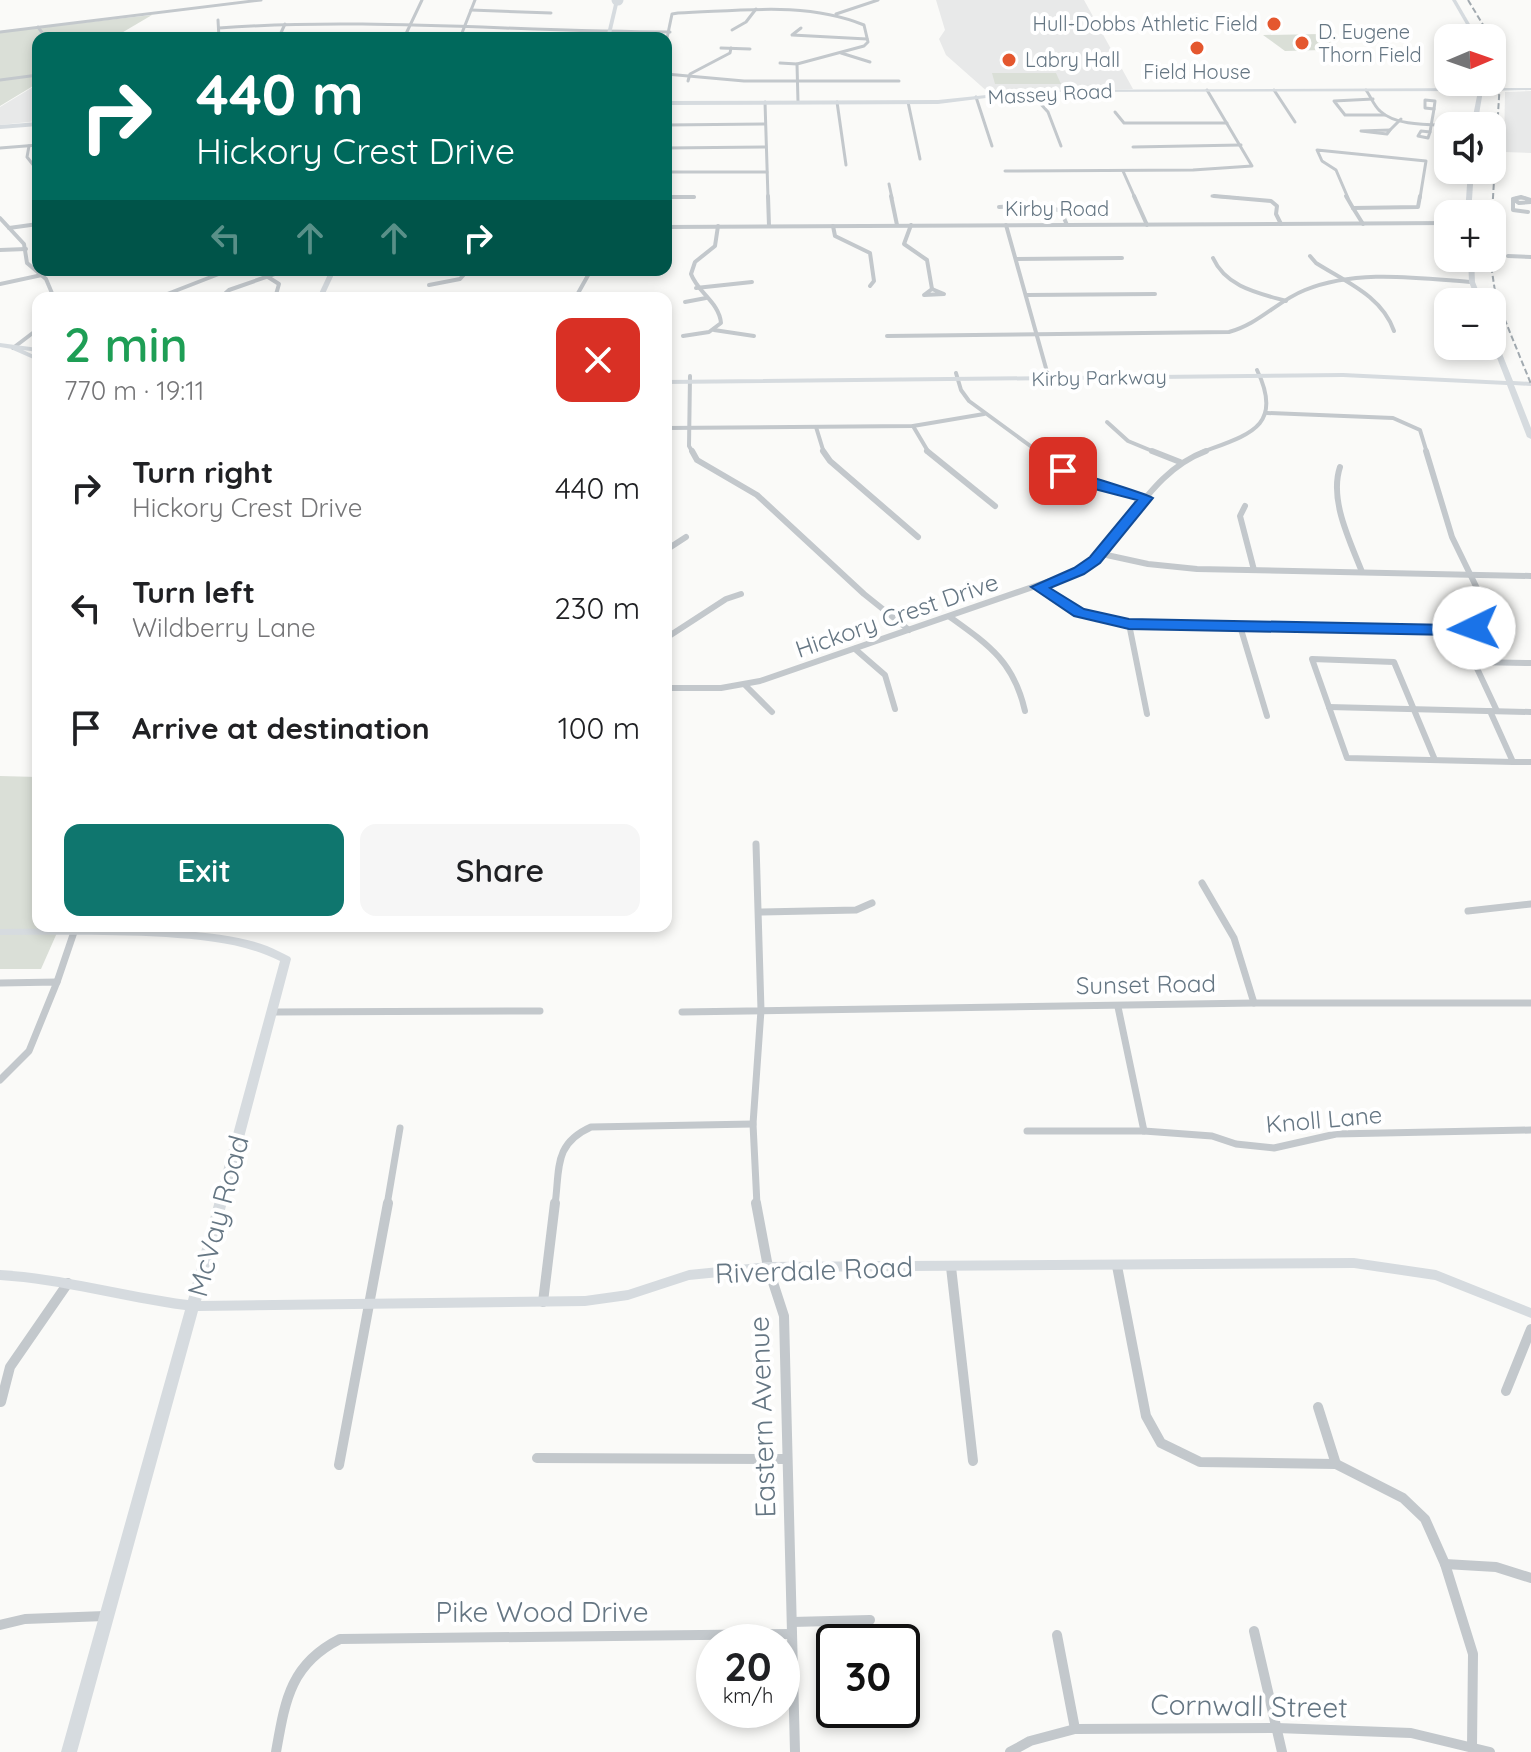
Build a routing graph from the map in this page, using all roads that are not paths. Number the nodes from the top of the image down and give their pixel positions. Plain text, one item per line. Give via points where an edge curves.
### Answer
1 (261, 0) edge
2 (422, 0) edge
3 (475, 0) edge
4 (617, 0) edge
5 (878, 0) edge
6 (1454, 0) edge
7 (756, 9) junction
8 (471, 10) junction
9 (551, 13) dead end
10 (836, 14) junction
11 (218, 20) dead end
12 (285, 24) junction
13 (1468, 24) edge
14 (409, 26) junction
15 (38, 27) junction
16 (464, 27) junction
17 (219, 28) junction
18 (801, 28) dead end
19 (732, 30) dead end
20 (0, 32) edge
21 (42, 32) edge
22 (219, 32) edge
23 (281, 32) edge
24 (406, 32) edge
25 (462, 32) edge
26 (532, 32) edge
27 (610, 32) edge
28 (670, 32) edge
29 (867, 39) junction
30 (721, 48) dead end
31 (731, 48) junction
32 (750, 49) dead end
33 (839, 52) junction
34 (870, 62) dead end
35 (780, 63) dead end
36 (797, 64) junction
37 (672, 74) edge
38 (690, 74) junction
39 (32, 76) edge
40 (0, 80) edge
41 (688, 81) dead end
42 (899, 81) dead end
43 (796, 82) junction
44 (1434, 89) edge
45 (1506, 89) edge
46 (1531, 89) edge
47 (1207, 90) junction
48 (1274, 90) junction
49 (1366, 90) junction
50 (1029, 91) junction
51 (1472, 96) edge
52 (976, 97) junction
53 (1479, 98) joint
54 (1373, 99) junction
55 (765, 102) junction
56 (798, 102) junction
57 (837, 102) junction
58 (908, 102) junction
59 (672, 103) edge
60 (1434, 109) dead end
61 (1115, 112) dead end
62 (1476, 112) edge
63 (1386, 115) junction
64 (1401, 119) junction
65 (1295, 122) dead end
66 (1227, 123) junction
67 (1432, 123) junction
68 (32, 124) edge
69 (765, 124) junction
70 (672, 125) edge
71 (0, 127) edge
72 (1390, 130) junction
73 (1430, 132) dead end
74 (1241, 145) junction
75 (29, 146) junction
76 (32, 146) edge
77 (992, 146) dead end
78 (1061, 146) dead end
79 (766, 147) junction
80 (1133, 147) dead end
81 (0, 148) edge
82 (672, 148) edge
83 (920, 159) dead end
84 (32, 163) edge
85 (846, 165) dead end
86 (1005, 171) dead end
87 (1123, 171) junction
88 (672, 172) edge
89 (767, 172) junction
90 (889, 184) dead end
91 (1212, 196) dead end
92 (672, 197) edge
93 (694, 197) dead end
94 (1530, 202) edge
95 (999, 207) dead end
96 (1353, 208) junction
97 (1529, 212) edge
98 (0, 218) edge
99 (1434, 223) edge
100 (1281, 224) junction
101 (1363, 224) junction
102 (32, 225) edge
103 (897, 225) junction
104 (911, 225) junction
105 (1006, 225) junction
106 (1067, 225) junction
107 (1147, 225) junction
108 (718, 226) junction
109 (769, 226) junction
110 (833, 226) junction
111 (672, 227) edge
112 (9, 228) junction
113 (26, 249) junction
114 (0, 250) edge
115 (1310, 256) dead end
116 (1508, 256) dead end
117 (1531, 257) edge
118 (1122, 258) dead end
119 (1213, 258) dead end
120 (1016, 259) junction
121 (32, 267) edge
122 (1472, 272) edge
123 (33, 276) edge
124 (214, 276) edge
125 (463, 276) edge
126 (268, 277) joint
127 (752, 282) dead end
128 (1345, 282) junction
129 (1472, 282) junction
130 (0, 284) edge
131 (429, 285) dead end
132 (870, 286) dead end
133 (696, 288) junction
134 (1474, 288) edge
135 (932, 289) dead end
136 (172, 292) edge
137 (227, 292) edge
138 (277, 292) edge
139 (1155, 294) dead end
140 (1027, 295) junction
141 (706, 298) junction
142 (1286, 301) junction
143 (685, 302) dead end
144 (714, 330) junction
145 (1394, 331) dead end
146 (32, 334) edge
147 (1037, 334) junction
148 (683, 336) dead end
149 (754, 336) dead end
150 (887, 336) dead end
151 (0, 345) edge
152 (13, 348) junction
153 (32, 350) edge
154 (32, 356) edge
155 (1501, 360) edge
156 (1258, 373) junction
157 (1048, 375) junction
158 (957, 376) junction
159 (672, 379) edge
160 (690, 379) junction
161 (1509, 380) junction
162 (1531, 382) edge
163 (1267, 413) junction
164 (984, 414) junction
165 (1107, 422) dead end
166 (913, 426) junction
167 (816, 427) junction
168 (672, 428) edge
169 (688, 428) junction
170 (1531, 437) edge
171 (1180, 462) junction
172 (1340, 467) dead end
173 (1146, 498) junction
174 (995, 506) dead end
175 (1245, 506) dead end
176 (686, 537) dead end
177 (918, 537) dead end
178 (672, 546) edge
179 (1102, 554) junction
180 (1254, 570) junction
181 (1362, 572) junction
182 (1469, 574) junction
183 (1531, 576) edge
184 (1039, 587) junction
185 (741, 594) dead end
186 (950, 617) junction
187 (1129, 624) junction
188 (1240, 626) junction
189 (909, 630) junction
190 (672, 634) edge
191 (855, 649) junction
192 (1531, 663) edge
193 (745, 685) junction
194 (672, 688) edge
195 (1329, 707) junction
196 (895, 709) dead end
197 (1414, 709) junction
198 (1025, 711) dead end
199 (1493, 711) junction
200 (772, 712) dead end
201 (1531, 712) edge
202 (1147, 714) dead end
203 (1267, 716) dead end
204 (1435, 760) junction
205 (1513, 762) junction
206 (1531, 762) edge
207 (756, 844) dead end
208 (1202, 883) dead end
209 (872, 903) dead end
210 (1531, 904) edge
211 (1468, 911) dead end
212 (759, 912) junction
213 (32, 931) edge
214 (0, 932) edge
215 (74, 932) edge
216 (130, 932) edge
217 (57, 982) junction
218 (0, 983) edge
219 (1254, 1003) junction
220 (1531, 1003) edge
221 (1118, 1007) junction
222 (761, 1010) junction
223 (540, 1011) dead end
224 (273, 1012) junction
225 (682, 1012) dead end
226 (0, 1080) edge
227 (753, 1124) junction
228 (400, 1128) dead end
229 (1531, 1130) edge
230 (1027, 1131) dead end
231 (1144, 1131) junction
232 (1117, 1266) junction
233 (768, 1267) junction
234 (951, 1267) junction
235 (0, 1275) edge
236 (69, 1281) junction
237 (543, 1302) junction
238 (371, 1304) junction
239 (193, 1306) junction
240 (1531, 1313) edge
241 (1531, 1329) edge
242 (1506, 1391) dead end
243 (1, 1402) edge
244 (1318, 1407) dead end
245 (537, 1458) dead end
246 (787, 1459) junction
247 (973, 1461) dead end
248 (1336, 1464) junction
249 (339, 1465) dead end
250 (1445, 1564) junction
251 (1531, 1578) edge
252 (105, 1616) junction
253 (870, 1620) dead end
254 (792, 1624) edge
255 (0, 1625) edge
256 (800, 1627) edge
257 (696, 1630) edge
258 (1254, 1631) dead end
259 (1057, 1635) dead end
260 (794, 1728) edge
261 (1277, 1728) junction
262 (1075, 1729) junction
263 (1472, 1747) junction
264 (69, 1752) edge
265 (276, 1752) edge
266 (795, 1752) edge
267 (1010, 1752) edge
268 (1282, 1752) edge
269 (1490, 1752) edge

1 - 15 street
2 - 14 street
3 - 8 street
4 - 27 street
5 - 10 street
6 - 13 street
7 - 10 street
7 - 19 street
7 - 28 street via 672,14
8 - 9 street
8 - 16 street
10 - 29 street via 864,25
11 - 17 street
12 - 14 street
12 - 17 street
12 - 23 street
14 - 16 street
14 - 24 street
15 - 20 street
15 - 21 street
16 - 25 street
16 - 26 street
17 - 22 street
18 - 29 street via 792,35
29 - 33 street via 864,46
30 - 31 street
31 - 32 street
31 - 38 street
33 - 34 street
33 - 36 street
35 - 36 street
36 - 43 street
37 - 38 street
38 - 41 street
38 - 43 street
39 - 40 street
42 - 43 street
43 - 56 street
44 - 49 street, Massey Road
45 - 46 street, Massey Road
47 - 48 street, Massey Road
47 - 50 street, Massey Road
47 - 66 street
48 - 49 street, Massey Road
48 - 65 street
49 - 54 street
50 - 52 street, Massey Road
50 - 78 street via 1048,112
51 - 53 street
52 - 58 street, Massey Road
52 - 77 street
53 - 62 street
54 - 63 street
54 - 63 street via 1334,101 1345,115
55 - 56 street, Massey Road
55 - 59 street, Massey Road
55 - 69 street
56 - 57 street, Massey Road
57 - 58 street, Massey Road
57 - 85 street
58 - 83 street
60 - 67 street
61 - 66 street via 1124,123
63 - 64 street
64 - 67 street
64 - 72 street
66 - 74 street
67 - 73 street
68 - 71 street
69 - 70 street
69 - 79 street
72 - 72 street via 1362,130 1361,131 1387,134
74 - 80 street
74 - 87 street via 1252,166
75 - 76 street
75 - 81 street
75 - 84 street
79 - 82 street
79 - 89 street
86 - 87 street
87 - 107 street
88 - 89 street
89 - 109 street
90 - 103 street
91 - 100 street via 1271,201
92 - 93 street
94 - 97 street
94 - 97 street via 1513,200 1513,210
95 - 106 street via 1051,206 1063,213
96 - 96 street via 1337,171 1322,161 1318,149 1425,160 1417,207
96 - 101 street
98 - 112 street
99 - 101 street, Kirby Road
100 - 101 street, Kirby Road
100 - 107 street, Kirby Road
102 - 112 street
103 - 104 street, Kirby Road
103 - 110 street, Kirby Road
104 - 105 street, Kirby Road
104 - 135 street via 904,244 929,262
105 - 106 street, Kirby Road
105 - 120 street
106 - 107 street, Kirby Road
108 - 109 street, Kirby Road
108 - 111 street, Kirby Road
108 - 133 street via 715,246 692,268
109 - 110 street, Kirby Road
110 - 132 street via 835,236 870,253
112 - 113 street
113 - 114 street
113 - 121 street
115 - 128 street
116 - 117 street
118 - 120 street
119 - 142 street via 1238,285
120 - 140 street
122 - 129 street
123 - 130 street
124 - 136 street
125 - 131 street
126 - 137 street
126 - 138 street via 279,284
127 - 133 street
128 - 129 street
128 - 142 street via 1311,288
128 - 145 street via 1379,303
129 - 134 street
133 - 141 street
139 - 140 street
140 - 147 street
141 - 143 street
141 - 144 street via 722,318
142 - 147 street via 1259,323 1229,332
144 - 148 street
144 - 149 street
146 - 152 street
147 - 150 street
147 - 157 street
151 - 152 street
152 - 153 street
152 - 154 street
155 - 161 street
156 - 157 street, Kirby Parkway
156 - 161 street, Kirby Parkway
156 - 163 street via 1269,396
157 - 158 street, Kirby Parkway
158 - 160 street, Kirby Parkway
158 - 164 street via 965,397
159 - 160 street, Kirby Parkway
160 - 169 street
161 - 162 street, Kirby Parkway
161 - 170 street
163 - 171 street, Hickory Crest Drive via 1242,436
163 - 182 street via 1385,418 1416,426
164 - 166 street
164 - 173 street via 1072,476
165 - 171 street via 1136,445
166 - 167 street
166 - 174 street via 928,452
167 - 169 street
167 - 177 street via 830,461
168 - 169 street
169 - 189 street via 697,460 751,490
171 - 173 street, Hickory Crest Drive
172 - 181 street via 1336,478 1343,519
173 - 179 street, Hickory Crest Drive
175 - 180 street via 1240,516
176 - 178 street
179 - 180 street via 1173,567
179 - 184 street, Hickory Crest Drive via 1079,571
180 - 181 street
181 - 182 street
182 - 183 street
182 - 188 street via 1488,611 1485,623 1459,630
184 - 186 street, Hickory Crest Drive
184 - 187 street via 1079,613
185 - 190 street
186 - 189 street, Hickory Crest Drive
186 - 198 street via 1011,667
187 - 188 street
187 - 202 street
188 - 203 street
189 - 191 street, Hickory Crest Drive
191 - 193 street, Hickory Crest Drive
191 - 196 street via 885,675
192 - 199 street via 1474,662
193 - 194 street, Hickory Crest Drive
193 - 200 street
195 - 197 street
195 - 197 street via 1312,659 1394,662
195 - 204 street via 1347,758
197 - 199 street
197 - 204 street
199 - 201 street
199 - 205 street
204 - 205 street
205 - 206 street
207 - 212 street, Eastern Avenue
208 - 219 street via 1234,938
209 - 212 street via 856,910
210 - 211 street
212 - 222 street, Eastern Avenue
213 - 214 street, McVay Road
215 - 217 street
216 - 224 street, McVay Road via 272,949 286,959
217 - 218 street
217 - 226 street via 29,1051
219 - 220 street, Sunset Road
219 - 221 street, Sunset Road
221 - 222 street, Sunset Road
221 - 231 street
222 - 225 street, Sunset Road
222 - 227 street, Eastern Avenue
223 - 224 street
224 - 239 street, McVay Road
227 - 233 street, Eastern Avenue via 757,1215
227 - 237 street via 591,1127 573,1135 562,1150
228 - 238 street
229 - 231 street, Knoll Lane via 1336,1134 1274,1148
230 - 231 street, Knoll Lane
232 - 234 street, Riverdale Road
232 - 240 street, Riverdale Road via 1354,1263 1400,1268 1436,1275
232 - 248 street via 1146,1416 1161,1443 1200,1462
233 - 234 street, Riverdale Road
233 - 237 street, Riverdale Road via 689,1275 628,1295
233 - 246 street, Eastern Avenue via 784,1316
234 - 247 street
235 - 236 street, Riverdale Road
236 - 239 street, Riverdale Road
236 - 243 street via 10,1367
237 - 238 street, Riverdale Road
238 - 239 street, Riverdale Road
238 - 249 street
239 - 252 street, McVay Road
241 - 242 street
244 - 248 street
245 - 246 street
246 - 254 street, Eastern Avenue
248 - 250 street via 1403,1498 1425,1519
250 - 251 street via 1496,1567
250 - 263 street via 1473,1654
252 - 255 street
252 - 264 street, McVay Road
253 - 256 street, Pike Wood Drive
257 - 265 street, Pike Wood Drive via 348,1637 320,1648 302,1665 287,1694
258 - 261 street
259 - 262 street
260 - 266 street, Eastern Avenue
261 - 262 street, Cornwall Street
261 - 263 street, Cornwall Street via 1411,1733
261 - 268 street
262 - 267 street, Cornwall Street
263 - 269 street, Cornwall Street

